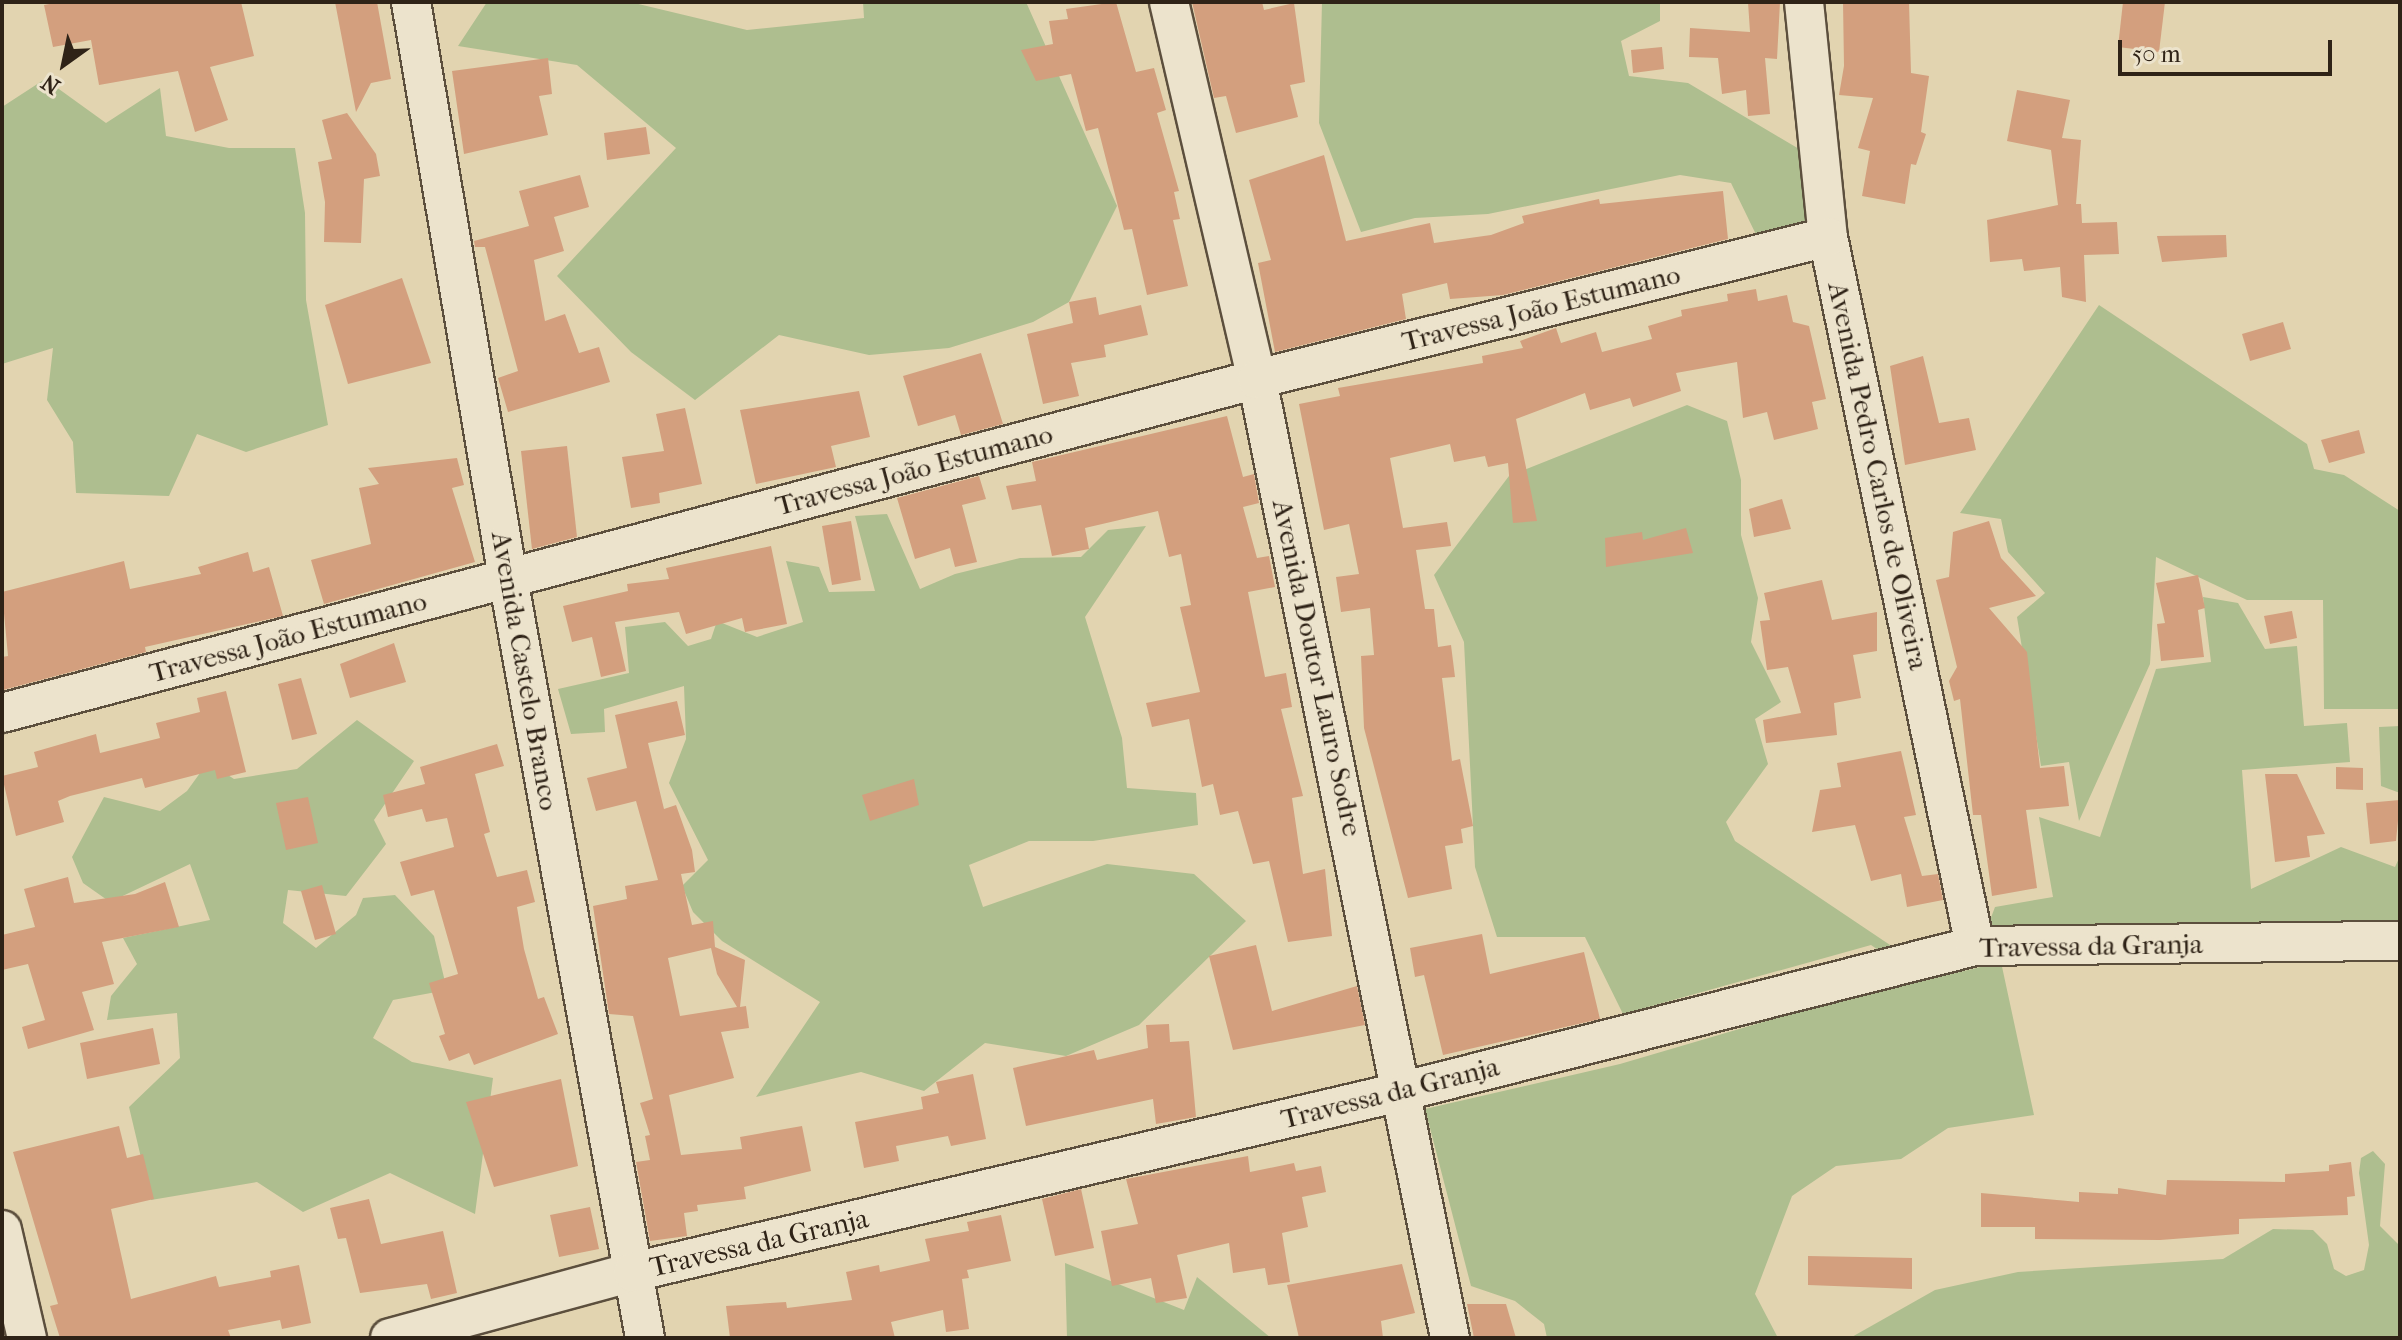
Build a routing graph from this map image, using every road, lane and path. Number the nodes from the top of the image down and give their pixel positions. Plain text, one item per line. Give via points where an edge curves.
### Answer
1 (411, 2) edge
2 (1169, 2) edge
3 (1804, 2) edge
4 (1828, 237) junction
5 (1257, 379) junction
6 (508, 578) junction
7 (2, 713) edge
8 (2400, 941) edge
9 (1975, 946) junction
10 (1404, 1091) junction
11 (2, 1230) edge
12 (633, 1272) junction
13 (27, 1338) edge
14 (390, 1338) edge
15 (645, 1338) edge
16 (1450, 1338) edge

1 - 6 street, Avenida Castelo Branco
2 - 5 street, Avenida Doutor Lauro Sodre
3 - 4 street, Avenida Pedro Carlos de Oliveira
4 - 5 street, Travessa João Estumano
4 - 9 street, Avenida Pedro Carlos de Oliveira
5 - 6 street, Travessa João Estumano
5 - 10 street, Avenida Doutor Lauro Sodre
6 - 7 street, Travessa João Estumano
6 - 12 street, Avenida Castelo Branco
8 - 9 street, Travessa da Granja
9 - 10 street, Travessa da Granja
10 - 12 street, Travessa da Granja
10 - 16 street, Avenida Doutor Lauro Sodre
11 - 13 street
12 - 14 street, Travessa da Granja
12 - 15 street, Avenida Castelo Branco

